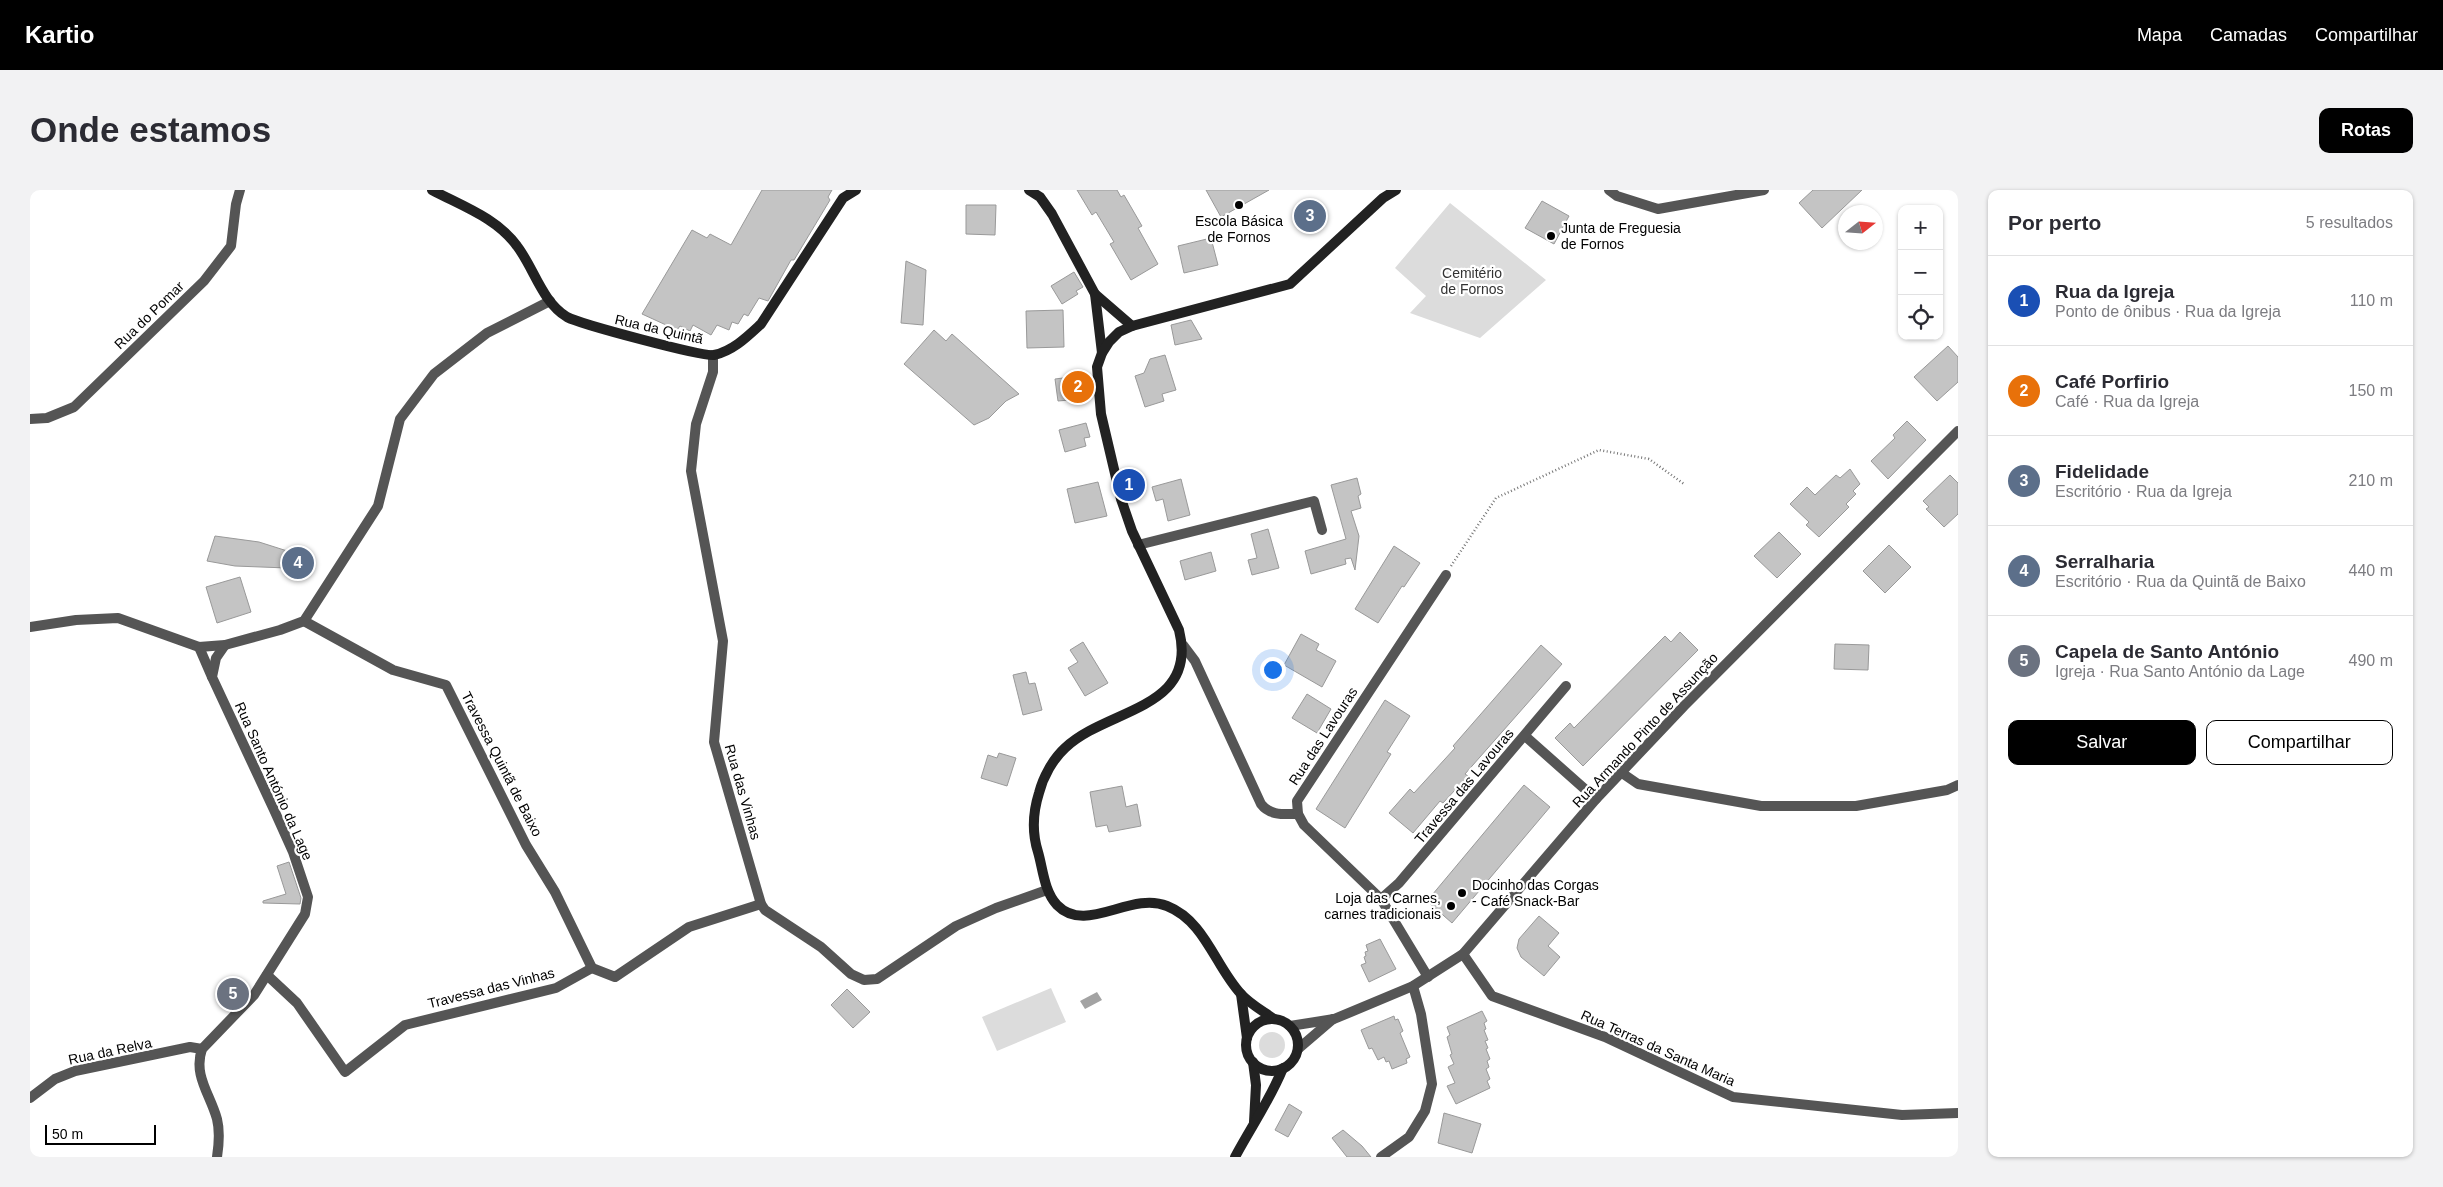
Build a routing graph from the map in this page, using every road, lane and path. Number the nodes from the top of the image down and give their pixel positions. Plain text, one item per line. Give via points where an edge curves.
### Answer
1 (240, 190) edge
2 (432, 190) edge
3 (856, 190) edge
4 (1029, 190) edge
5 (1396, 190) edge
6 (1609, 190) edge
7 (1764, 190) edge
8 (1094, 294) junction
9 (550, 302) junction
10 (1132, 326) junction
11 (1102, 352) junction
12 (712, 355) junction
13 (30, 419) edge
14 (1958, 431) edge
15 (1684, 484) dead end
16 (1322, 530) dead end
17 (1138, 545) junction
18 (1446, 575) joint
19 (304, 621) junction
20 (30, 627) edge
21 (225, 645) junction
22 (1183, 645) junction
23 (199, 648) junction
24 (212, 677) junction
25 (1566, 686) dead end
26 (1525, 736) junction
27 (1622, 773) junction
28 (1958, 785) edge
29 (1596, 799) junction
30 (1298, 814) junction
31 (1047, 890) junction
32 (1381, 899) junction
33 (761, 904) junction
34 (1463, 954) junction
35 (592, 968) junction
36 (267, 975) junction
37 (1428, 976) junction
38 (1413, 986) junction
39 (1241, 994) junction
40 (1334, 1018) junction
41 (1274, 1019) junction
42 (1290, 1026) junction
43 (1247, 1038) junction
44 (202, 1049) junction
45 (1298, 1049) junction
46 (1253, 1062) junction
47 (1283, 1068) junction
48 (30, 1098) edge
49 (1958, 1113) edge
50 (1254, 1122) junction
51 (218, 1157) edge
52 (1235, 1157) edge
53 (1382, 1157) edge

1 - 13 street, Rua do Pomar via 231,246 204,281 74,407 47,418
2 - 9 main road, Rua da Quintã via 506,233 518,246
3 - 12 main road, Rua da Quintã via 843,198 761,324 746,338
4 - 8 main road via 1040,197 1052,214
5 - 10 main road via 1290,284
6 - 7 street via 1617,196 1658,209
8 - 10 main road
8 - 11 main road
9 - 12 main road, Rua da Quintã via 567,317 591,327
9 - 19 street via 487,333 434,374 400,419 378,506
10 - 11 main road via 1119,332
11 - 17 main road via 1097,367 1101,414 1121,499
12 - 33 street, Rua das Vinhas via 713,372 696,424 691,471 723,641 714,742
14 - 27 street, Rua Armando Pinto de Assunção via 1684,706
15 - 18 path via 1648,459 1599,450 1496,498
16 - 17 street via 1314,501
17 - 22 main road via 1179,630
18 - 30 street, Rua das Lavouras via 1297,801
19 - 21 street
19 - 35 street, Travessa Quintã de Baixo via 393,670 446,685
20 - 23 street via 118,618
21 - 23 street
21 - 24 street via 216,658
22 - 30 street via 1195,661 1261,804 1274,813
22 - 31 main road via 1182,662 1176,677 1164,691 1131,712 1082,735 1066,747 1050,769 1038,794 1034,819 1034,840
23 - 24 street, Rua Santo António da Lage
24 - 36 street, Rua Santo António da Lage via 293,852 308,897 305,914
25 - 26 street, Travessa das Lavouras
26 - 29 street
26 - 32 street, Travessa das Lavouras via 1400,883
27 - 28 street via 1638,784 1761,806 1856,806 1947,790
27 - 29 street, Rua Armando Pinto de Assunção
29 - 34 street, Rua Armando Pinto de Assunção
30 - 32 street via 1304,826
31 - 33 street via 956,926 877,979 864,980 850,974 821,947 765,910
31 - 39 main road via 1069,915 1091,915 1145,901 1167,905 1188,917
32 - 37 street
33 - 35 street via 689,927 615,977
34 - 37 street, Rua Armando Pinto de Assunção
34 - 49 street, Rua Terras da Santa Maria via 1492,996 1606,1037 1733,1097 1902,1115
35 - 36 street, Travessa das Vinhas via 556,988 405,1025 345,1072 297,1003
36 - 44 street, Rua Santo António da Lage via 241,1009
37 - 38 street, Rua Armando Pinto de Assunção
38 - 40 street, Rua Armando Pinto de Assunção
38 - 53 street via 1421,1014 1432,1084 1425,1110 1409,1136
39 - 41 main road
39 - 43 main road
40 - 42 street, Rua Armando Pinto de Assunção
40 - 45 street, Rua Armando Pinto de Assunção
41 - 42 main road
41 - 43 main road via 1257,1024
42 - 45 main road via 1298,1041
43 - 46 main road via 1246,1046
44 - 48 street, Rua da Relva via 190,1047 75,1070 55,1079
44 - 51 street via 199,1073 218,1123
45 - 47 main road via 1295,1057
46 - 47 main road via 1267,1070
46 - 50 main road via 1256,1078
47 - 50 main road via 1264,1111
50 - 52 main road

